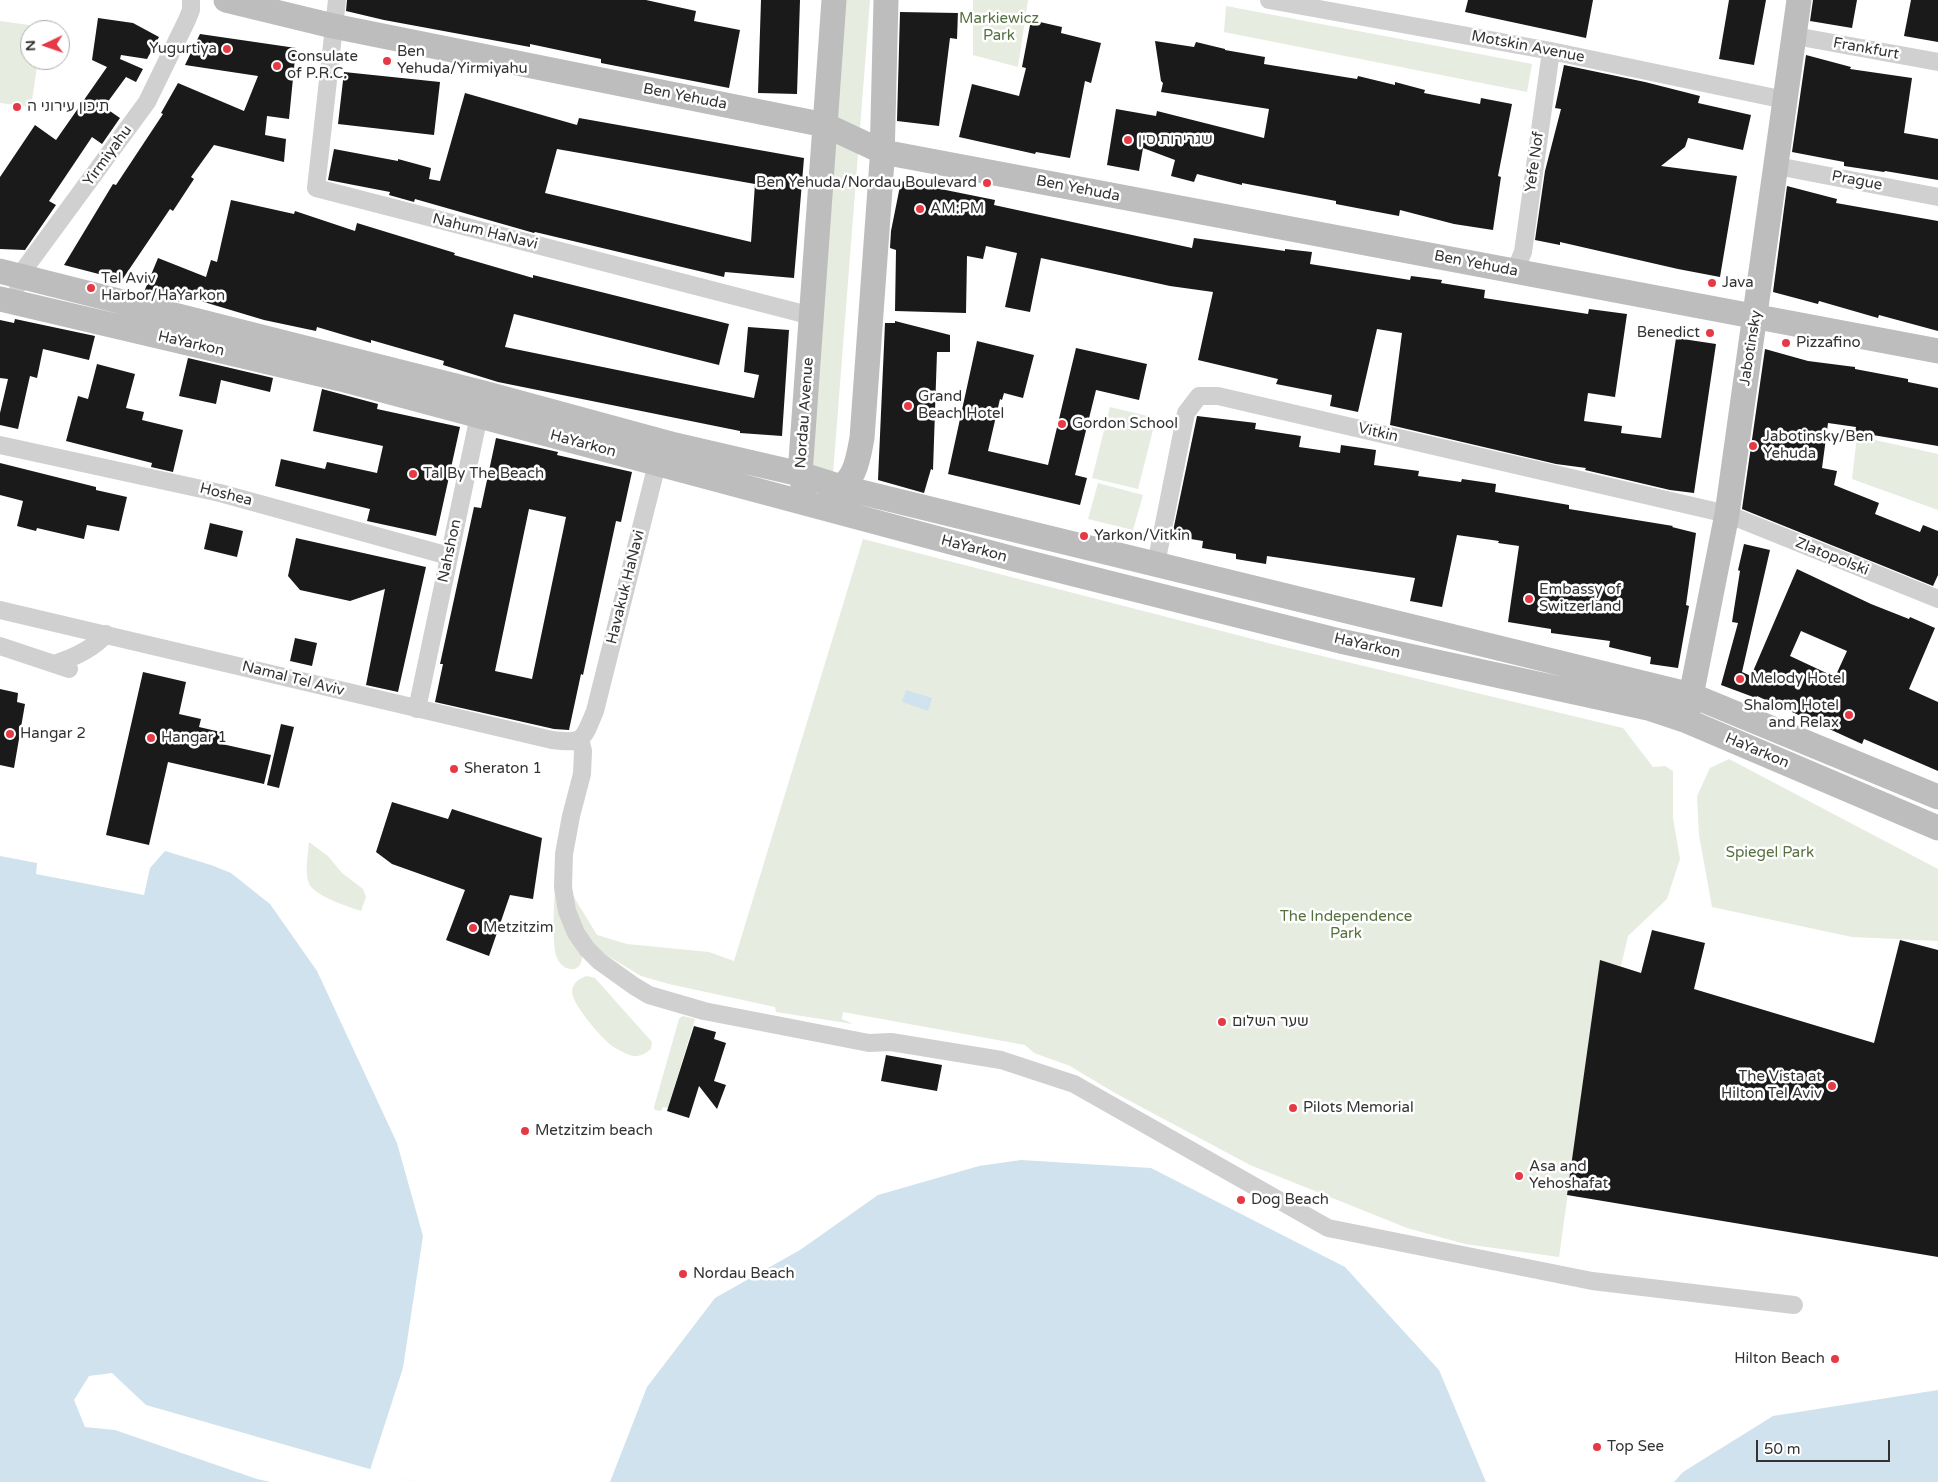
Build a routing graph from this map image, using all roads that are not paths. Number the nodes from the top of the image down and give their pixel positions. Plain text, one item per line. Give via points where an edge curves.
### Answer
1 (191, 0) edge
2 (226, 0) edge
3 (337, 0) edge
4 (834, 0) edge
5 (886, 0) edge
6 (1269, 0) edge
7 (1800, 0) edge
8 (333, 26) junction
9 (1795, 36) junction
10 (1550, 51) junction
11 (1938, 62) edge
12 (1785, 100) junction
13 (826, 125) junction
14 (882, 152) junction
15 (1777, 166) junction
16 (1938, 197) edge
17 (1515, 271) junction
18 (10, 273) edge
19 (12, 301) edge
20 (812, 316) junction
21 (1756, 316) junction
22 (1938, 351) edge
23 (482, 404) junction
24 (862, 438) junction
25 (675, 445) junction
26 (0, 446) edge
27 (657, 464) junction
28 (800, 474) junction
29 (844, 488) junction
30 (892, 500) junction
31 (809, 505) junction
32 (1727, 514) junction
33 (449, 556) junction
34 (1156, 564) junction
35 (1938, 599) edge
36 (0, 610) edge
37 (106, 634) junction
38 (0, 646) edge
39 (1691, 695) junction
40 (416, 709) junction
41 (1687, 721) junction
42 (583, 737) junction
43 (1938, 796) edge
44 (1938, 828) edge
45 (1794, 1304) dead end

1 - 18 street, Yirmiyahu via 187,20 147,102
2 - 8 main road, Ben Yehuda
3 - 8 street
4 - 13 main road, Nordau Avenue
5 - 14 main road
6 - 10 street, Motskin Avenue
7 - 9 main road, Jabotinsky
8 - 13 main road, Ben Yehuda
8 - 20 street, Nahum HaNavi via 316,188
9 - 11 street, Frankfurt
9 - 12 main road, Jabotinsky
10 - 12 street, Motskin Avenue
10 - 17 street, Yefe Nof via 1523,252
12 - 15 main road, Jabotinsky
13 - 14 main road, Ben Yehuda
13 - 20 main road, Nordau Avenue
14 - 17 main road, Ben Yehuda
14 - 24 main road
15 - 16 street, Prague
15 - 21 main road, Jabotinsky
17 - 21 main road, Ben Yehuda
18 - 19 street via 18,290
18 - 23 main road, HaYarkon
19 - 23 main road, HaYarkon via 342,379
20 - 28 main road, Nordau Avenue
21 - 22 main road, Ben Yehuda
21 - 32 main road, Jabotinsky
23 - 25 main road, HaYarkon
23 - 27 main road, HaYarkon
23 - 33 street, Nahshon
24 - 29 main road via 853,474
24 - 30 main road via 861,463 865,477
25 - 27 street, Havakuk HaNavi via 661,456
25 - 28 main road, HaYarkon
26 - 33 street, Hoshea via 220,493
27 - 31 main road, HaYarkon
27 - 42 street, Havakuk HaNavi via 595,711
28 - 29 main road, HaYarkon
28 - 31 main road, Nordau Avenue
29 - 30 main road, HaYarkon
29 - 31 main road
30 - 34 main road, HaYarkon
31 - 41 main road, HaYarkon via 1340,641 1648,708
32 - 34 street, Vitkin via 1218,396 1199,396 1186,413
32 - 35 street, Zlatopolski
32 - 39 main road, Jabotinsky
33 - 40 street, Nahshon
34 - 39 main road, HaYarkon
36 - 37 street, Namal Tel Aviv
37 - 38 street via 94,646 62,666
37 - 40 street, Namal Tel Aviv
39 - 41 main road, Jabotinsky
39 - 43 main road, HaYarkon
40 - 42 street, Namal Tel Aviv via 552,740 572,742
41 - 44 main road, HaYarkon
42 - 45 street via 582,774 564,854 563,887 567,911 576,933 598,961 649,996 704,1011 828,1036 869,1043 891,1042 1001,1060 1031,1069 1074,1084 1328,1228 1592,1281

